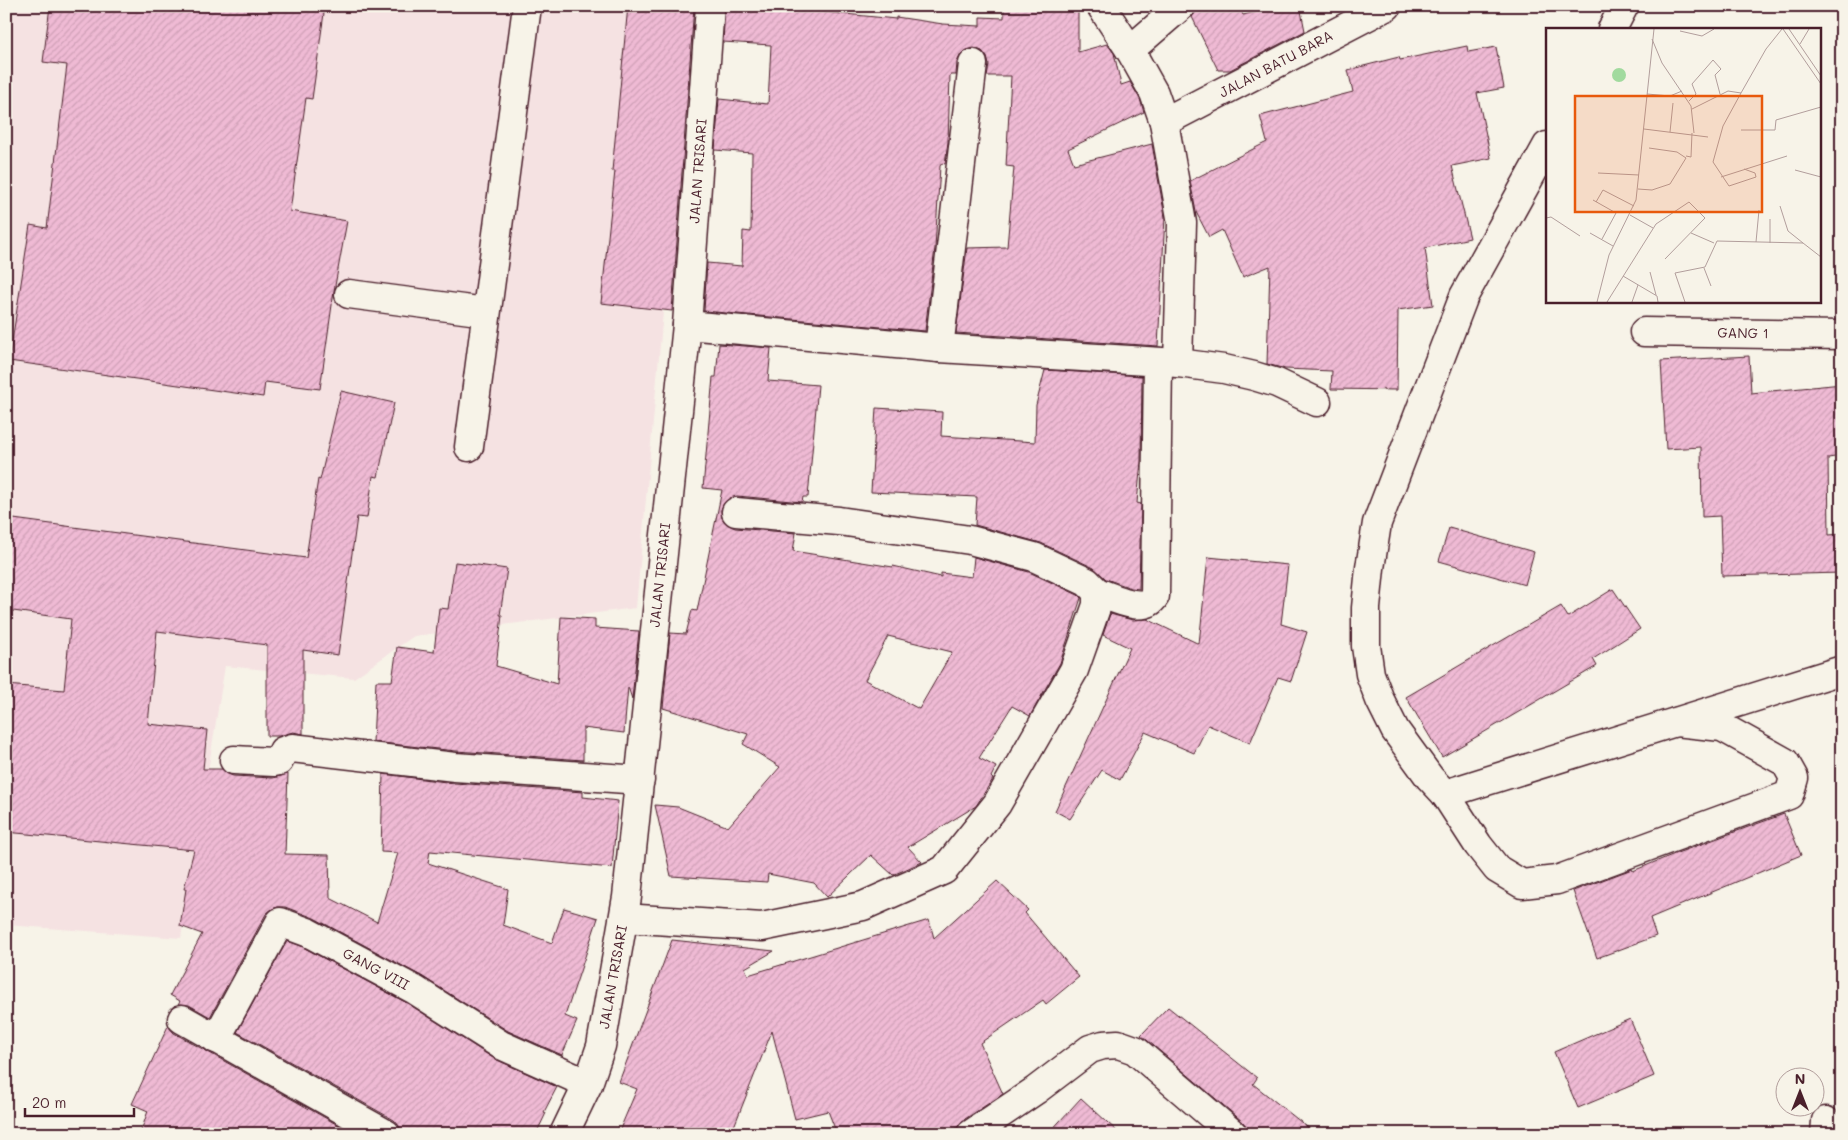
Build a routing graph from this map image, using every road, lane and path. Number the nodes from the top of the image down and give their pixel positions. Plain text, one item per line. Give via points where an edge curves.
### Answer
1 (527, 6) edge
2 (710, 6) edge
3 (1101, 6) edge
4 (1181, 6) edge
5 (1388, 6) edge
6 (1624, 6) edge
7 (1613, 28) edge
8 (1130, 50) junction
9 (973, 64) dead end
10 (1164, 122) junction
11 (1546, 148) edge
12 (348, 294) dead end
13 (486, 312) junction
14 (687, 325) junction
15 (1644, 332) dead end
16 (1842, 335) edge
17 (939, 348) junction
18 (1168, 362) junction
19 (1317, 402) dead end
20 (469, 447) dead end
21 (736, 512) dead end
22 (1097, 592) junction
23 (1842, 670) edge
24 (1676, 722) junction
25 (234, 760) dead end
26 (640, 780) junction
27 (1446, 794) junction
28 (624, 918) junction
29 (182, 1019) dead end
30 (216, 1039) junction
31 (588, 1084) junction
32 (386, 1134) edge
33 (564, 1134) edge
34 (972, 1134) edge
35 (1233, 1134) edge

1 - 13 street
2 - 14 street, JALAN TRISARI
3 - 8 street
4 - 8 street
5 - 10 street, JALAN BATU BARA
6 - 7 street
8 - 10 street via 1154,93
9 - 17 street
10 - 18 street via 1182,223
11 - 27 street via 1464,296 1377,523 1370,568 1366,608 1370,674 1395,730 1430,778
12 - 13 street
13 - 20 street
14 - 17 street
14 - 26 street, JALAN TRISARI
15 - 16 street, GANG 1
17 - 18 street
18 - 19 street via 1254,376
18 - 22 street via 1155,596 1147,604 1140,605
21 - 22 street via 839,521 970,540 1034,557 1088,582
22 - 28 street via 1097,605 1074,670 997,804 944,870 862,906 762,927
23 - 24 street
24 - 27 street
24 - 27 street via 1722,727 1785,762 1794,778 1789,795 1557,880 1522,884 1498,868 1478,845
25 - 26 street via 279,761 283,751 292,748 455,767
26 - 28 street, JALAN TRISARI
28 - 31 street, JALAN TRISARI via 601,1046
29 - 30 street
30 - 31 street, GANG VIII via 280,922 307,932 415,990 502,1044
30 - 32 street
31 - 33 street, JALAN TRISARI
34 - 35 street via 1090,1049 1103,1044 1118,1044 1135,1050

